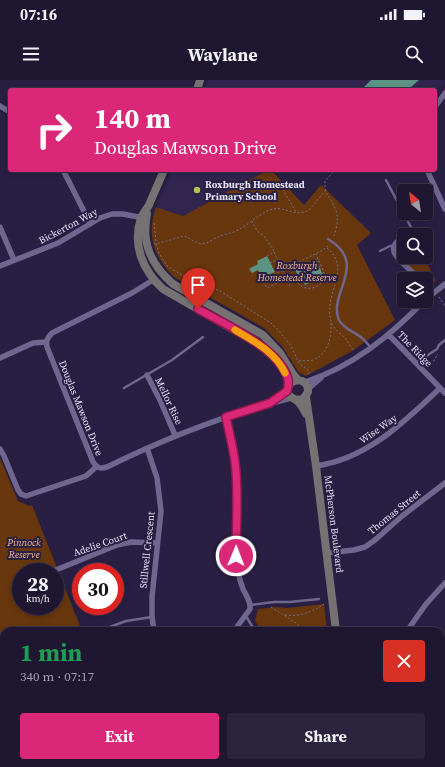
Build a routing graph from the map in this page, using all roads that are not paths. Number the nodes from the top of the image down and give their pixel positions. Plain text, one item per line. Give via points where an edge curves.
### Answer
1 (444, 95) edge
2 (437, 105) edge
3 (64, 172) edge
4 (163, 172) edge
5 (428, 172) edge
6 (386, 180) dead end
7 (445, 209) edge
8 (144, 218) junction
9 (90, 223) junction
10 (0, 227) edge
11 (411, 228) edge
12 (330, 240) road end
13 (397, 242) edge
14 (394, 246) junction
15 (380, 251) dead end
16 (14, 260) junction
17 (0, 266) edge
18 (412, 272) edge
19 (153, 280) junction
20 (445, 285) edge
21 (433, 293) edge
22 (416, 308) edge
23 (389, 335) junction
24 (202, 337) dead end
25 (445, 340) edge
26 (46, 342) junction
27 (371, 349) junction
28 (0, 358) edge
29 (416, 363) junction
30 (147, 375) junction
31 (305, 386) junction
32 (124, 388) dead end
33 (440, 388) junction
34 (445, 393) edge
35 (291, 394) junction
36 (226, 417) junction
37 (309, 421) junction
38 (175, 435) junction
39 (147, 448) junction
40 (0, 449) edge
41 (316, 466) junction
42 (96, 467) junction
43 (445, 483) edge
44 (157, 543) junction
45 (327, 553) junction
46 (64, 567) edge
47 (445, 583) edge
48 (318, 599) dead end
49 (250, 605) junction
50 (246, 616) junction
51 (152, 617) junction
52 (110, 627) edge
53 (153, 627) edge
54 (237, 627) edge
55 (253, 627) edge
56 (336, 627) edge
57 (410, 627) edge

1 - 2 street
3 - 9 street
4 - 8 street, McPherson Boulevard
5 - 7 street
6 - 11 lane
8 - 9 street, Bickerton Way via 112,214
8 - 19 street, McPherson Boulevard via 138,232 139,250
8 - 31 street, McPherson Boulevard via 149,251 162,274 178,286 263,335
9 - 16 street, Bickerton Way via 58,243
10 - 16 street
12 - 27 lane via 341,249 347,263 346,277 337,308 340,321 362,338
13 - 14 street
14 - 15 lane
14 - 18 street via 396,257
16 - 17 street, Bickerton Way
19 - 26 street via 52,334 47,337
19 - 35 street, McPherson Boulevard via 173,296 265,349 283,369 288,378
20 - 21 street
22 - 23 street
23 - 27 street
23 - 29 street, The Ridge
24 - 30 lane, Mellor Rise
25 - 29 lane via 437,350
26 - 28 street via 33,343
26 - 42 street, Douglas Mawson Drive
27 - 31 street
29 - 33 street, The Ridge
30 - 32 lane, Mellor Rise
30 - 38 street, Mellor Rise
31 - 35 street via 292,382
31 - 35 street via 303,399
31 - 37 street, McPherson Boulevard
33 - 34 street, The Ridge
33 - 41 street, Wise Way via 403,422 369,447 331,464
35 - 36 street, Douglas Mawson Drive
35 - 37 street, McPherson Boulevard via 303,408
36 - 38 street, Douglas Mawson Drive
36 - 49 street via 237,484 236,556
37 - 41 street, McPherson Boulevard
38 - 39 street, Douglas Mawson Drive
39 - 42 street, Douglas Mawson Drive via 102,469
39 - 44 street, Stillwell Crescent via 160,496
40 - 42 street via 18,490 26,496 86,476
41 - 45 street, McPherson Boulevard
43 - 45 street, Thomas Street via 365,547
44 - 46 street, Adelie Court via 131,542 117,545
44 - 51 street, Stillwell Crescent
45 - 56 street, McPherson Boulevard
47 - 57 street
48 - 49 lane
49 - 50 street
50 - 54 street
50 - 55 lane
51 - 52 lane via 126,621
51 - 53 street, Stillwell Crescent

